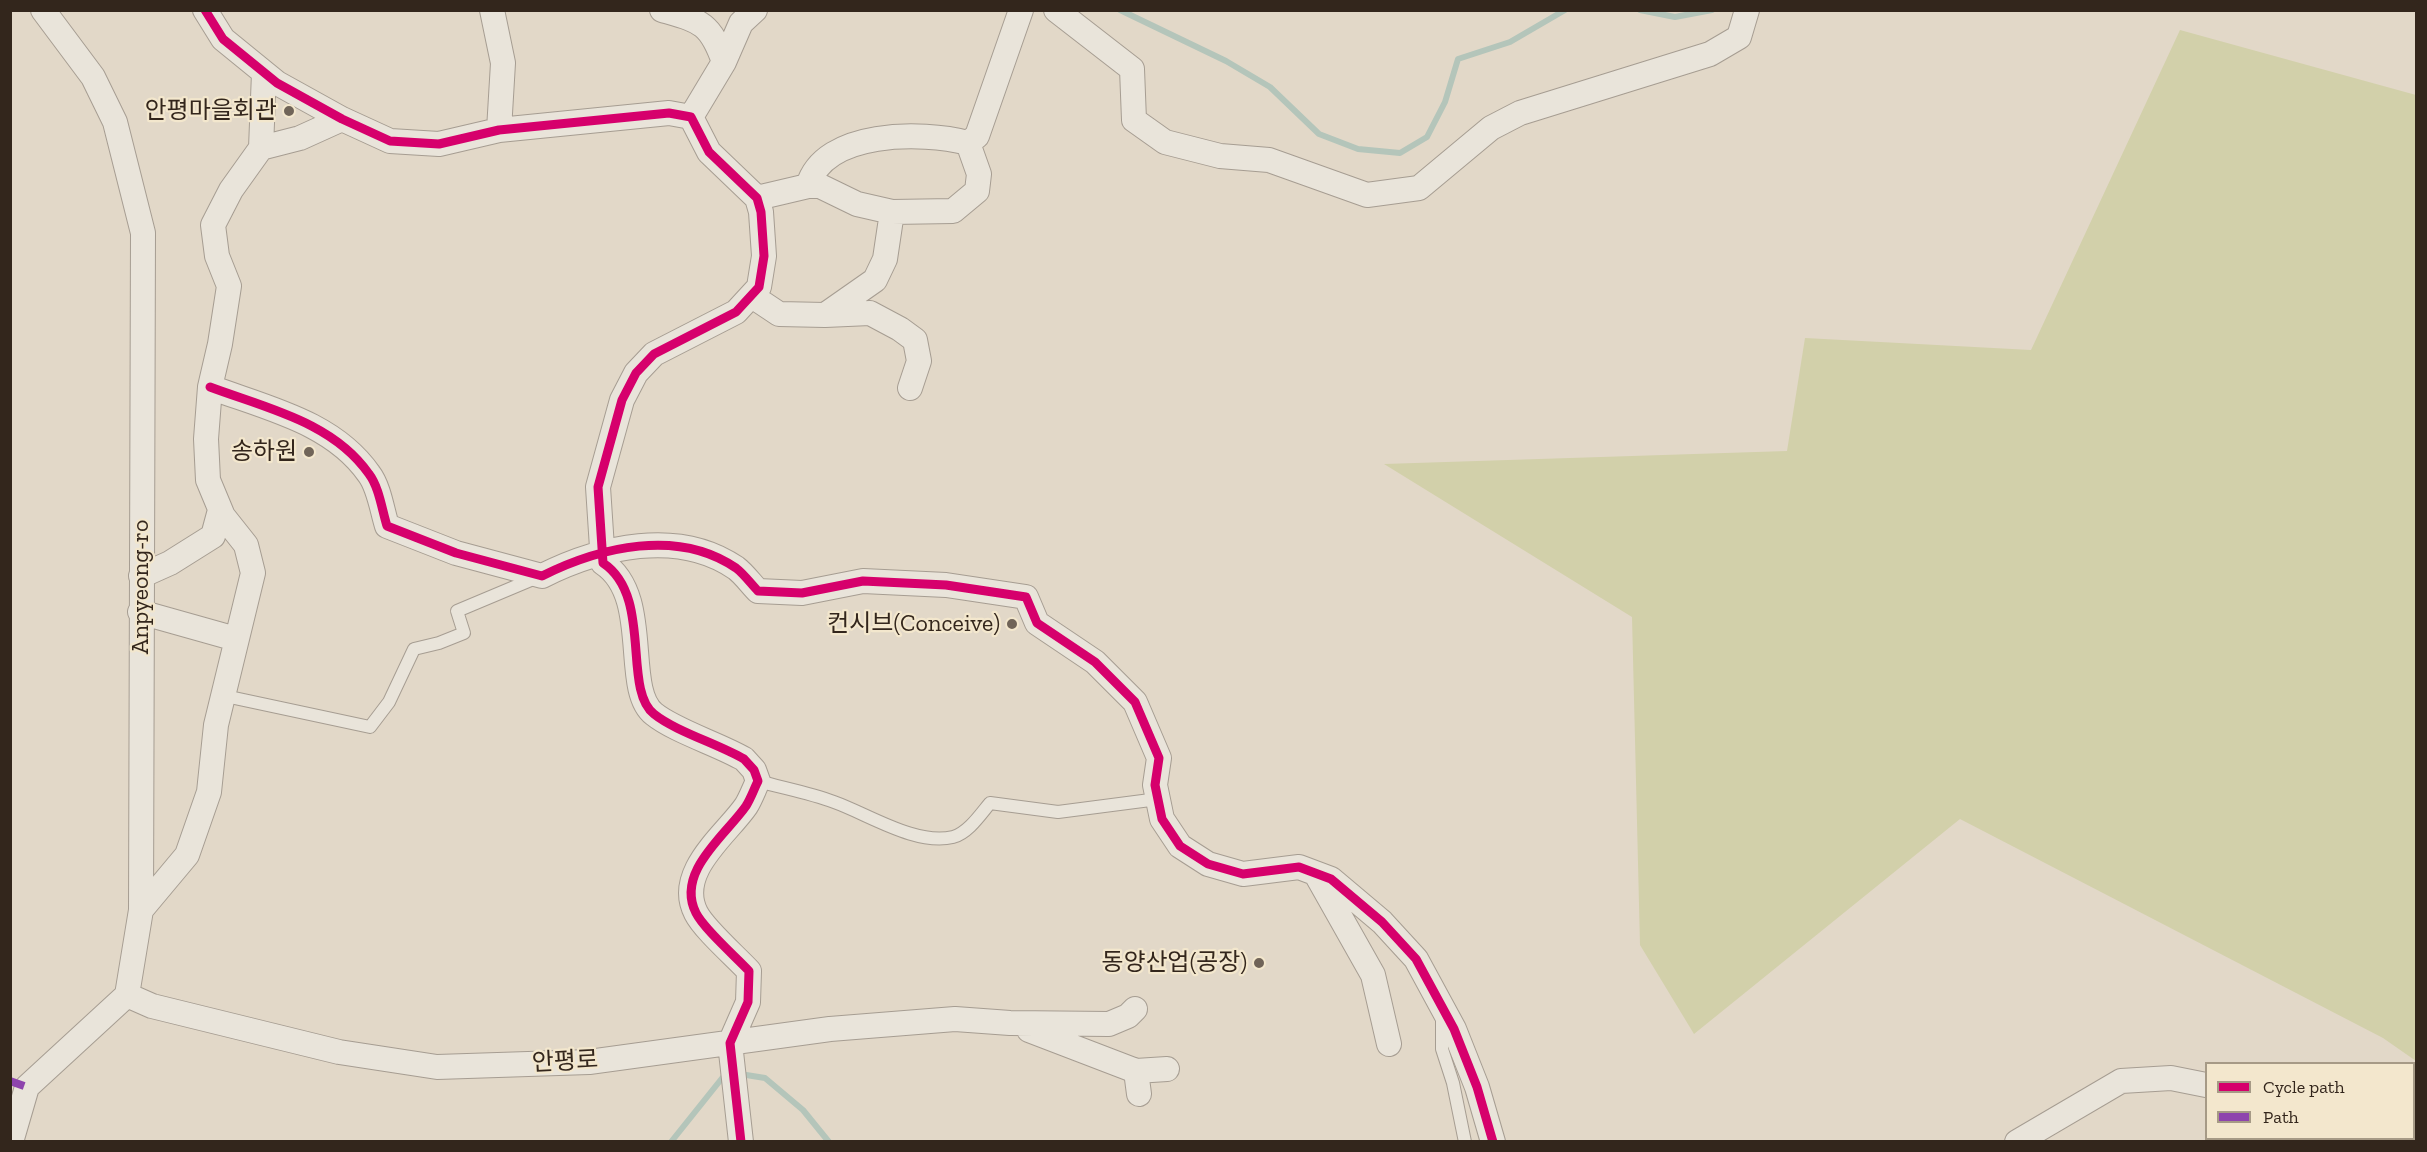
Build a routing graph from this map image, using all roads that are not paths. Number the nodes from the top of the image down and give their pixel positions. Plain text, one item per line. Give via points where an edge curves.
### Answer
1 (43, 10) edge
2 (205, 10) edge
3 (492, 10) edge
4 (662, 10) edge
5 (755, 10) edge
6 (1021, 10) edge
7 (1056, 10) edge
8 (1748, 10) edge
9 (724, 62) junction
10 (264, 73) junction
11 (691, 117) junction
12 (342, 119) junction
13 (498, 130) junction
14 (968, 143) junction
15 (261, 148) junction
16 (808, 186) junction
17 (757, 198) junction
18 (892, 212) junction
19 (752, 296) junction
20 (825, 315) junction
21 (210, 387) junction
22 (910, 388) dead end
23 (220, 510) junction
24 (602, 551) junction
25 (141, 576) junction
26 (542, 576) junction
27 (140, 612) junction
28 (236, 639) junction
29 (225, 696) junction
30 (758, 781) junction
31 (1158, 800) junction
32 (1316, 874) junction
33 (141, 910) junction
34 (127, 995) junction
35 (1442, 1003) junction
36 (1135, 1009) dead end
37 (1010, 1023) junction
38 (1389, 1044) dead end
39 (733, 1064) junction
40 (1167, 1069) dead end
41 (2205, 1074) edge
42 (2171, 1078) junction
43 (2205, 1085) edge
44 (13, 1135) edge
45 (741, 1142) edge
46 (1466, 1142) edge
47 (1493, 1142) edge
48 (2017, 1142) edge

1 - 25 street, Anpyeong-ro via 93,77 115,122 143,233
2 - 10 street via 223,39
3 - 13 street via 503,63
4 - 9 street via 696,19 717,41
5 - 9 street via 741,23
6 - 14 street via 977,136
7 - 8 street via 1132,69 1134,120 1165,142 1220,156 1269,160 1367,195 1419,188 1491,128 1520,113 1710,54 1739,37
9 - 11 street
10 - 12 street
10 - 15 street
11 - 13 street via 669,112
11 - 17 street via 709,152
12 - 13 street via 390,141 414,144 439,144
12 - 15 street via 300,138
14 - 16 street via 952,139 866,140 830,154 812,170
14 - 18 street via 979,174 977,191 953,211
15 - 21 street via 231,190 213,225 217,256 228,286
16 - 17 street
16 - 18 street via 820,186 857,204
17 - 19 street via 764,256 759,287
18 - 20 street via 885,260 875,280
19 - 20 street via 779,314
19 - 24 street via 736,312 654,354 636,373 622,400 598,487
20 - 22 street via 870,313 915,340 918,361
21 - 23 street via 208,480
21 - 26 street via 307,422 349,450 371,476 387,526 456,553
23 - 25 street via 213,536 170,564
23 - 28 street via 246,545 253,573
24 - 26 street via 576,558
24 - 30 street via 603,563 617,572 633,612 641,692 652,713 744,759
24 - 31 street via 652,544 706,551 737,568 758,591 802,593 863,581 946,585 1026,597 1037,623 1095,662 1135,702 1159,758 1155,784
25 - 27 street, Anpyeong-ro
26 - 29 lane via 457,610 464,633 414,649 389,702 370,727
27 - 28 street
27 - 33 street, Anpyeong-ro
28 - 29 street
29 - 33 street via 216,725 209,792 187,855
30 - 31 lane via 834,801 904,832 933,838 963,832 990,803 1058,812
30 - 39 street via 746,806 714,843 691,884 696,914 749,971 748,1002
31 - 32 street via 1162,819 1180,846 1208,864 1243,874 1299,867
32 - 35 street via 1331,879 1382,922 1416,959
32 - 38 street via 1373,975
33 - 34 street, Anpyeong-ro
34 - 39 street, 안평로 via 152,1006 328,1049 437,1067 589,1062
34 - 44 street via 27,1087
35 - 46 lane via 1442,1049
35 - 47 street via 1477,1087
36 - 37 street via 1109,1024
37 - 39 street, 안평로 via 955,1019 830,1029
37 - 40 street via 1138,1082
39 - 45 street
41 - 42 street
42 - 43 street
42 - 48 street via 2121,1081

